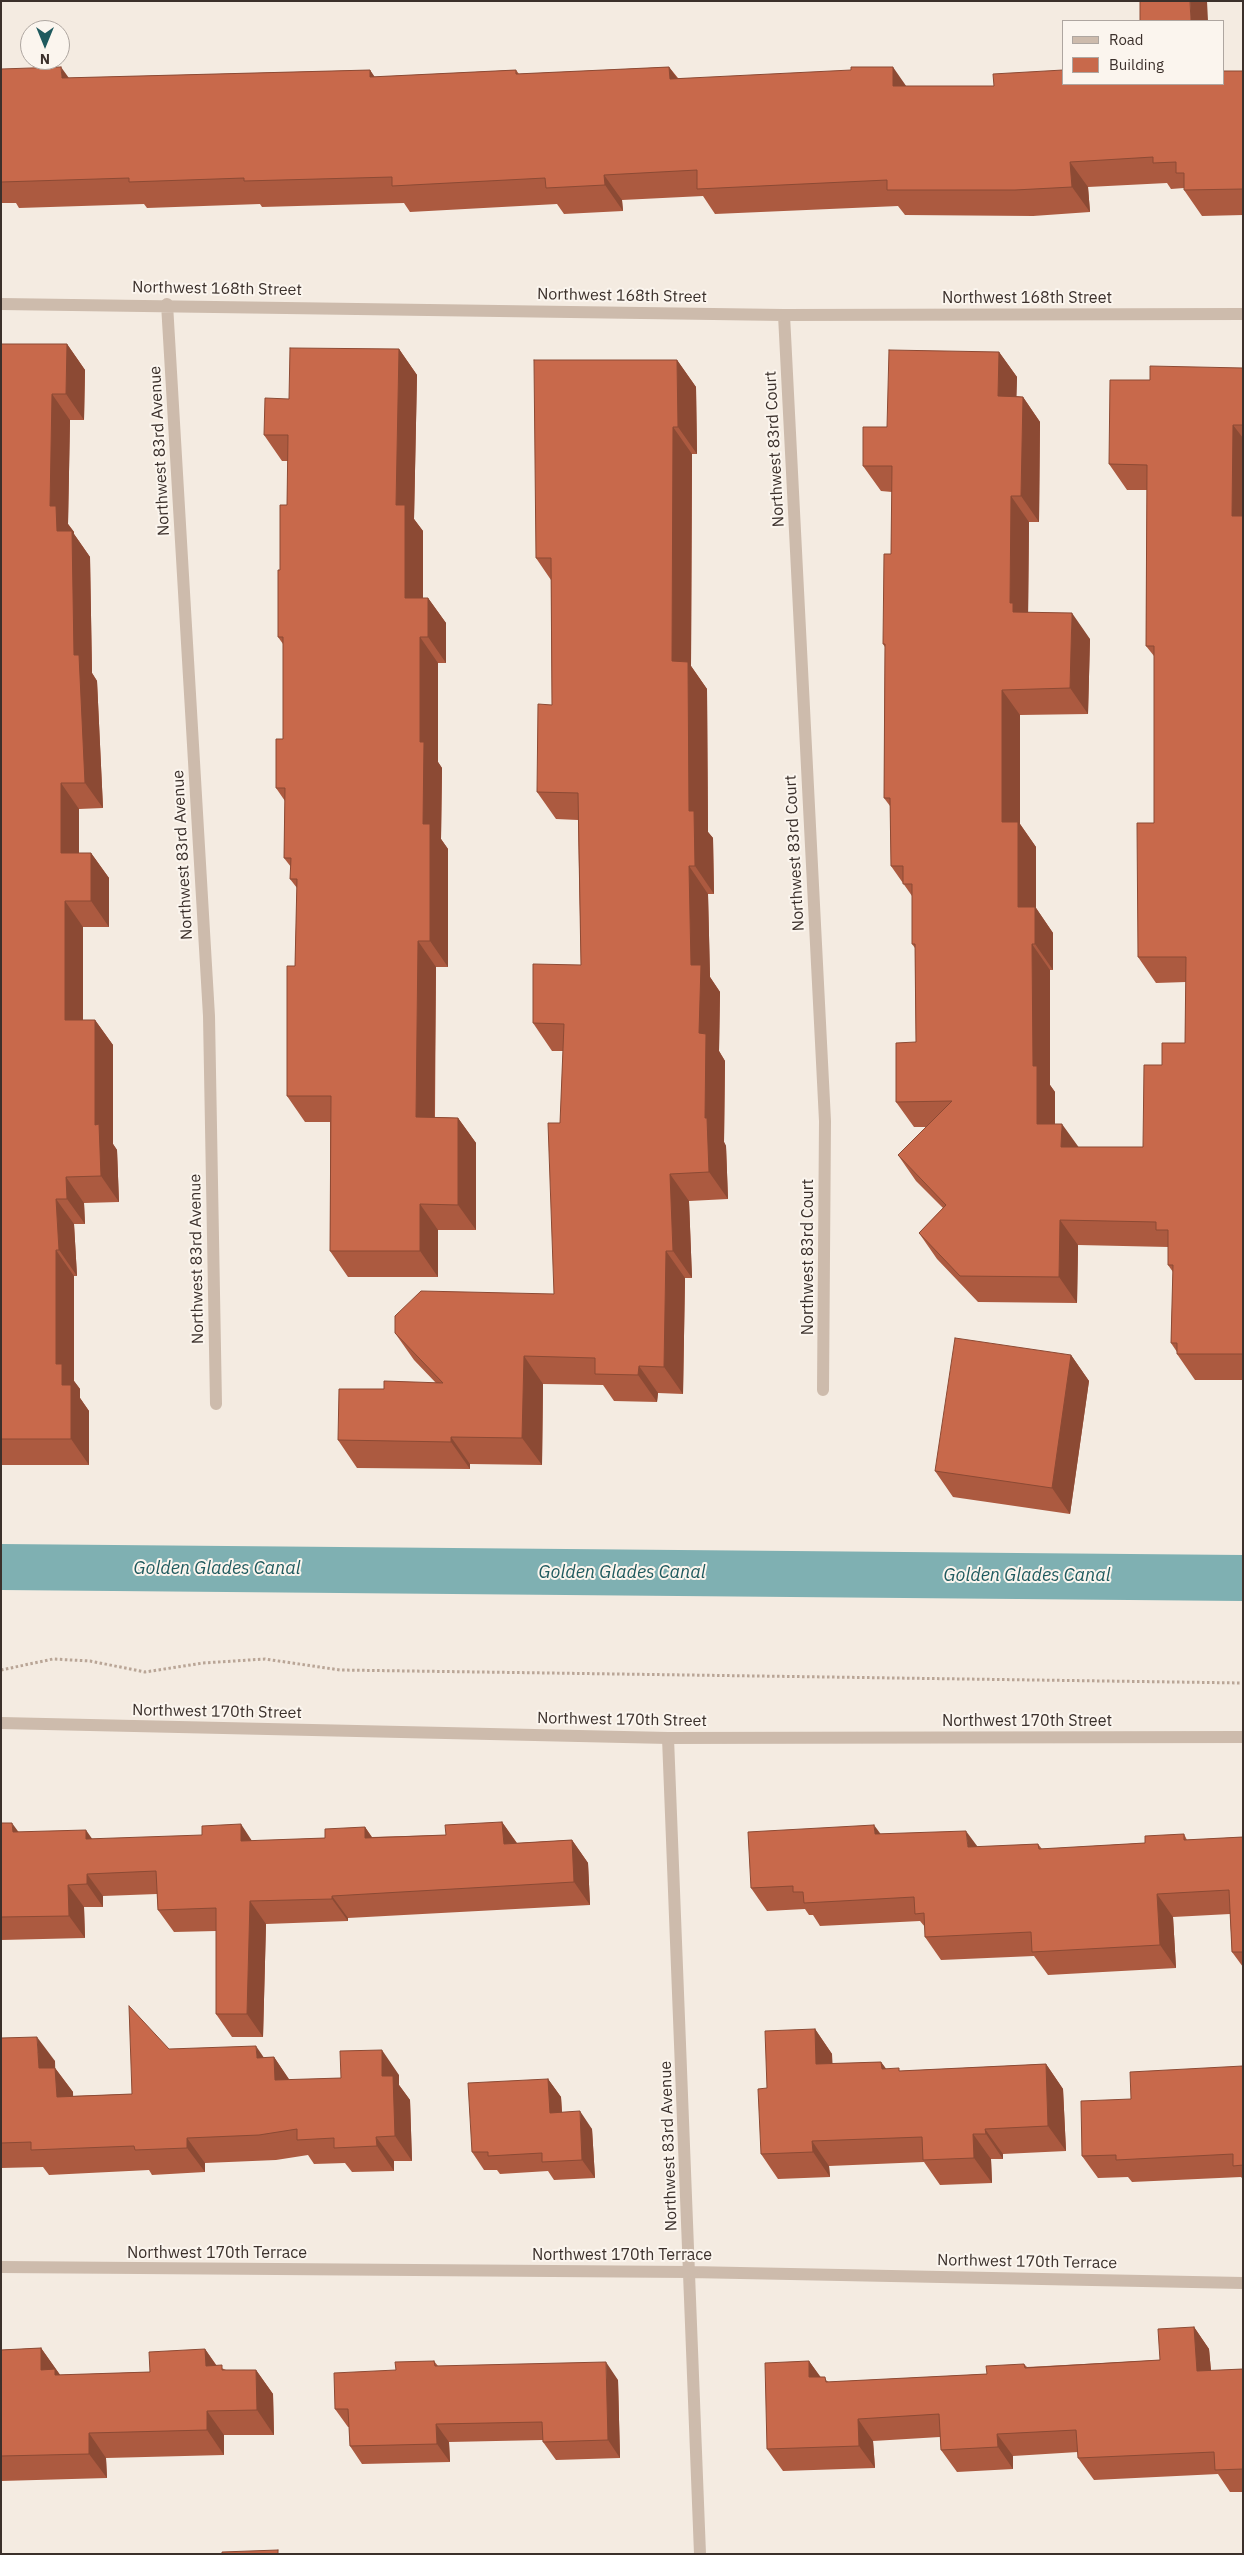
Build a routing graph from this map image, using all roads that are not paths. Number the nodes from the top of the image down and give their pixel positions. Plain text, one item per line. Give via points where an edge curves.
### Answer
1 (1, 304) edge
2 (167, 304) junction
3 (1243, 314) edge
4 (784, 315) junction
5 (823, 1390) dead end
6 (216, 1404) dead end
7 (1, 1723) edge
8 (1243, 1737) edge
9 (668, 1738) junction
10 (1, 2267) edge
11 (690, 2272) junction
12 (1243, 2283) edge
13 (700, 2554) edge

1 - 2 street, Northwest 168th Street
2 - 4 street, Northwest 168th Street
2 - 6 street, Northwest 83rd Avenue via 209,1016
3 - 4 street, Northwest 168th Street
4 - 5 street, Northwest 83rd Court via 825,1121
7 - 9 street, Northwest 170th Street
8 - 9 street, Northwest 170th Street
9 - 11 street, Northwest 83rd Avenue
10 - 11 street, Northwest 170th Terrace
11 - 12 street, Northwest 170th Terrace
11 - 13 street, Northwest 83rd Avenue

